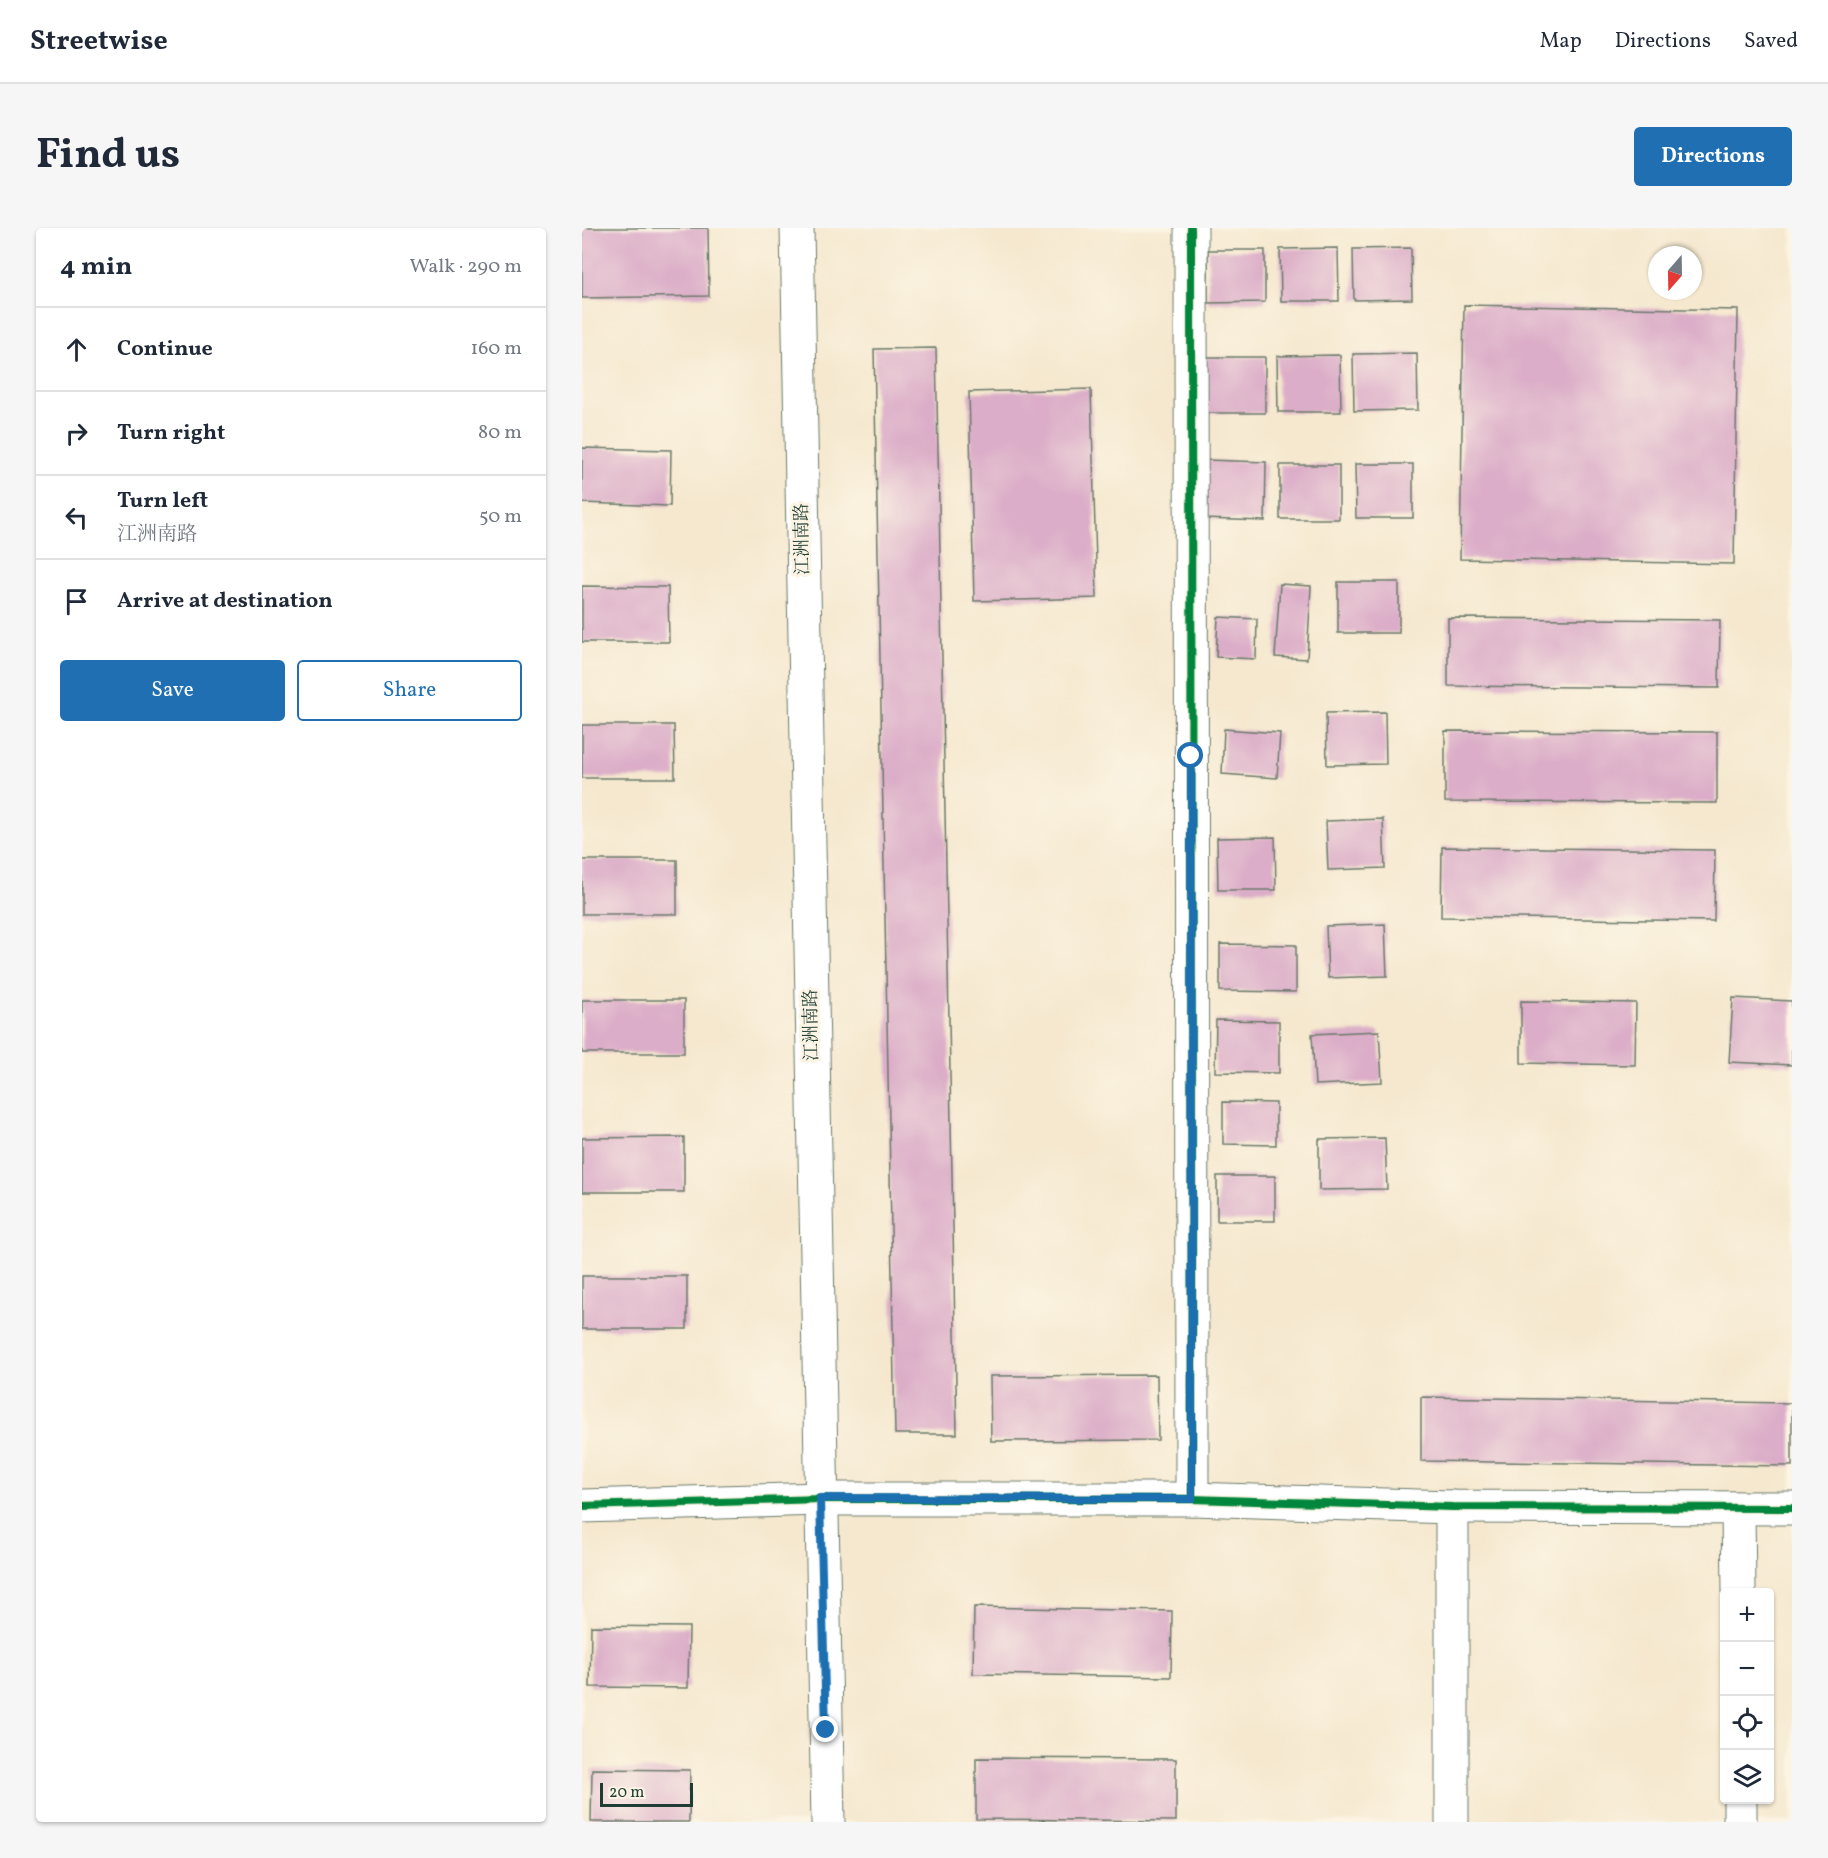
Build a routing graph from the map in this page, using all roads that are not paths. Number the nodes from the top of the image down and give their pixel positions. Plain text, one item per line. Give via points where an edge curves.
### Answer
1 (797, 228) edge
2 (1191, 228) edge
3 (820, 1498) junction
4 (1192, 1499) junction
5 (582, 1506) edge
6 (1452, 1507) junction
7 (1792, 1508) edge
8 (1738, 1509) junction
9 (1739, 1588) edge
10 (1740, 1804) edge
11 (828, 1822) edge
12 (1452, 1822) edge
13 (1740, 1822) edge

1 - 3 street, 江洲南路
2 - 4 street
3 - 4 street
3 - 5 street
3 - 11 street, 江洲南路
4 - 6 street
6 - 8 street
6 - 12 street
7 - 8 street
8 - 9 street
10 - 13 street

